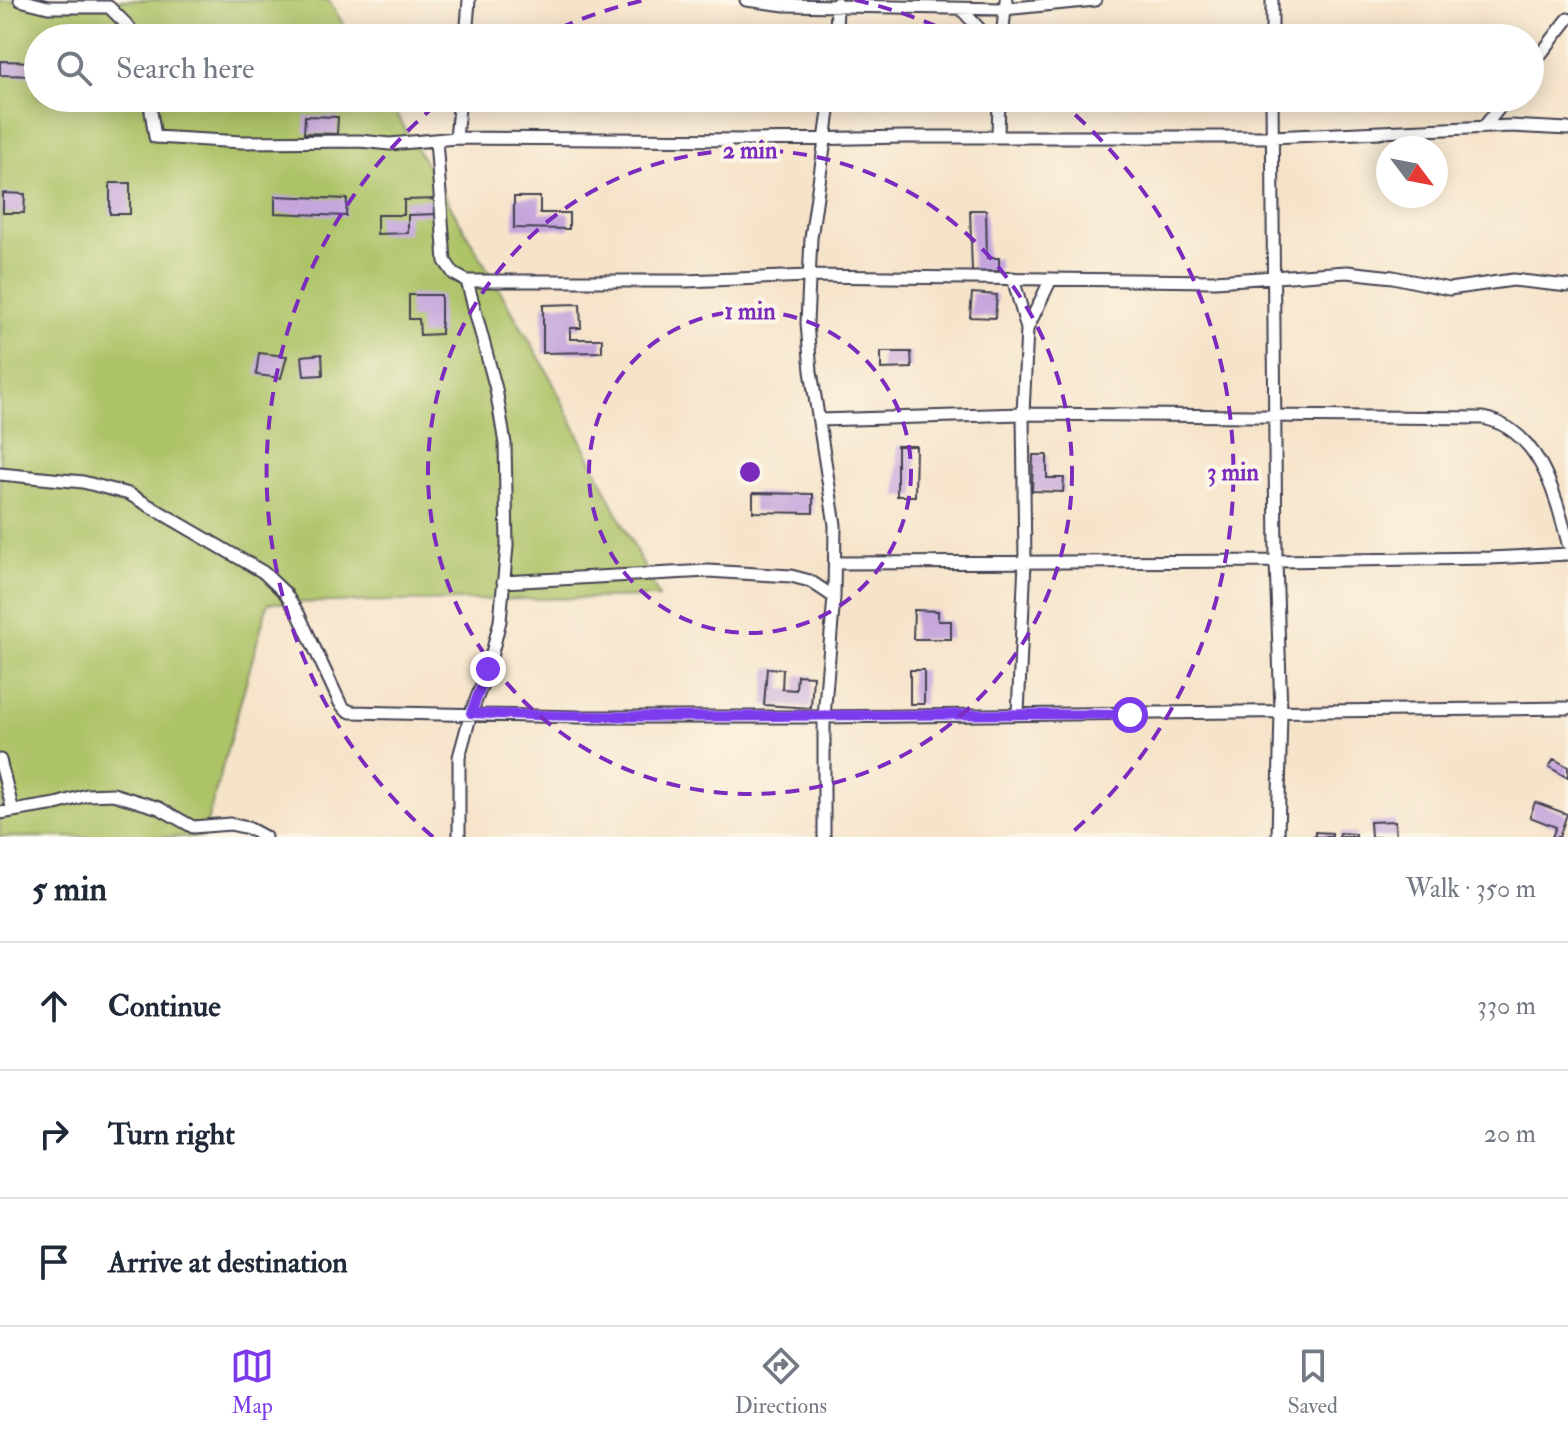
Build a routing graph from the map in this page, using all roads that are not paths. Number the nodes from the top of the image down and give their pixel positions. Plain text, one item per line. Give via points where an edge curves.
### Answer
1 (20, 0) edge
2 (469, 0) edge
3 (746, 0) edge
4 (1095, 0) edge
5 (1272, 0) edge
6 (837, 3) edge
7 (1005, 5) edge
8 (961, 9) junction
9 (1568, 19) edge
10 (126, 24) edge
11 (467, 24) edge
12 (836, 24) edge
13 (975, 24) edge
14 (1272, 24) edge
15 (1544, 50) edge
16 (151, 112) edge
17 (459, 112) edge
18 (830, 112) edge
19 (999, 112) edge
20 (1272, 112) edge
21 (1496, 112) edge
22 (1484, 127) junction
23 (1568, 129) edge
24 (998, 137) junction
25 (1272, 137) junction
26 (456, 138) junction
27 (827, 139) junction
28 (436, 140) junction
29 (1273, 275) junction
30 (808, 276) junction
31 (1013, 278) junction
32 (1051, 279) junction
33 (467, 281) junction
34 (1568, 286) edge
35 (1027, 329) junction
36 (1023, 414) junction
37 (1276, 418) junction
38 (819, 420) junction
39 (0, 474) edge
40 (1568, 543) edge
41 (1568, 554) edge
42 (1025, 561) junction
43 (1276, 561) junction
44 (835, 563) junction
45 (503, 582) junction
46 (834, 597) junction
47 (1568, 708) edge
48 (1281, 712) junction
49 (471, 713) junction
50 (1018, 713) junction
51 (824, 717) junction
52 (0, 760) edge
53 (13, 811) junction
54 (0, 813) edge
55 (265, 837) edge
56 (459, 837) edge
57 (824, 837) edge
58 (1278, 837) edge

1 - 10 street via 48,7 109,7
2 - 11 street
3 - 6 street
4 - 7 street
5 - 14 street
6 - 8 street
6 - 12 street
7 - 8 street
8 - 13 street
9 - 15 street
16 - 28 street via 155,137 390,144
17 - 26 street
18 - 27 street
19 - 24 street
20 - 25 street
21 - 22 street
22 - 23 street
22 - 25 street
24 - 25 street
24 - 27 street
25 - 29 street
26 - 27 street
26 - 28 street
27 - 30 street via 817,181
28 - 33 street via 445,261
29 - 32 street via 1215,281
29 - 34 street via 1347,272 1449,289 1513,280
29 - 37 street
30 - 31 street
30 - 33 street
30 - 38 street via 807,323
31 - 32 street
31 - 35 street
32 - 35 street
33 - 45 street via 505,444
35 - 36 street
36 - 37 street
36 - 38 street
36 - 42 street
37 - 40 street via 1500,422 1538,458
37 - 43 street
38 - 44 street via 835,525
39 - 49 street via 83,482 129,494 263,572 299,615 345,709
41 - 43 street
42 - 43 street
42 - 44 street
42 - 50 street
43 - 48 street
44 - 46 street
45 - 46 street via 708,571 791,576
45 - 49 street via 500,621
46 - 51 street
47 - 48 street
48 - 50 street
48 - 58 street
49 - 51 street
49 - 56 street via 459,757
50 - 51 street
51 - 57 street
52 - 53 street
53 - 54 street
53 - 55 street via 113,794 159,808 193,827 230,824

